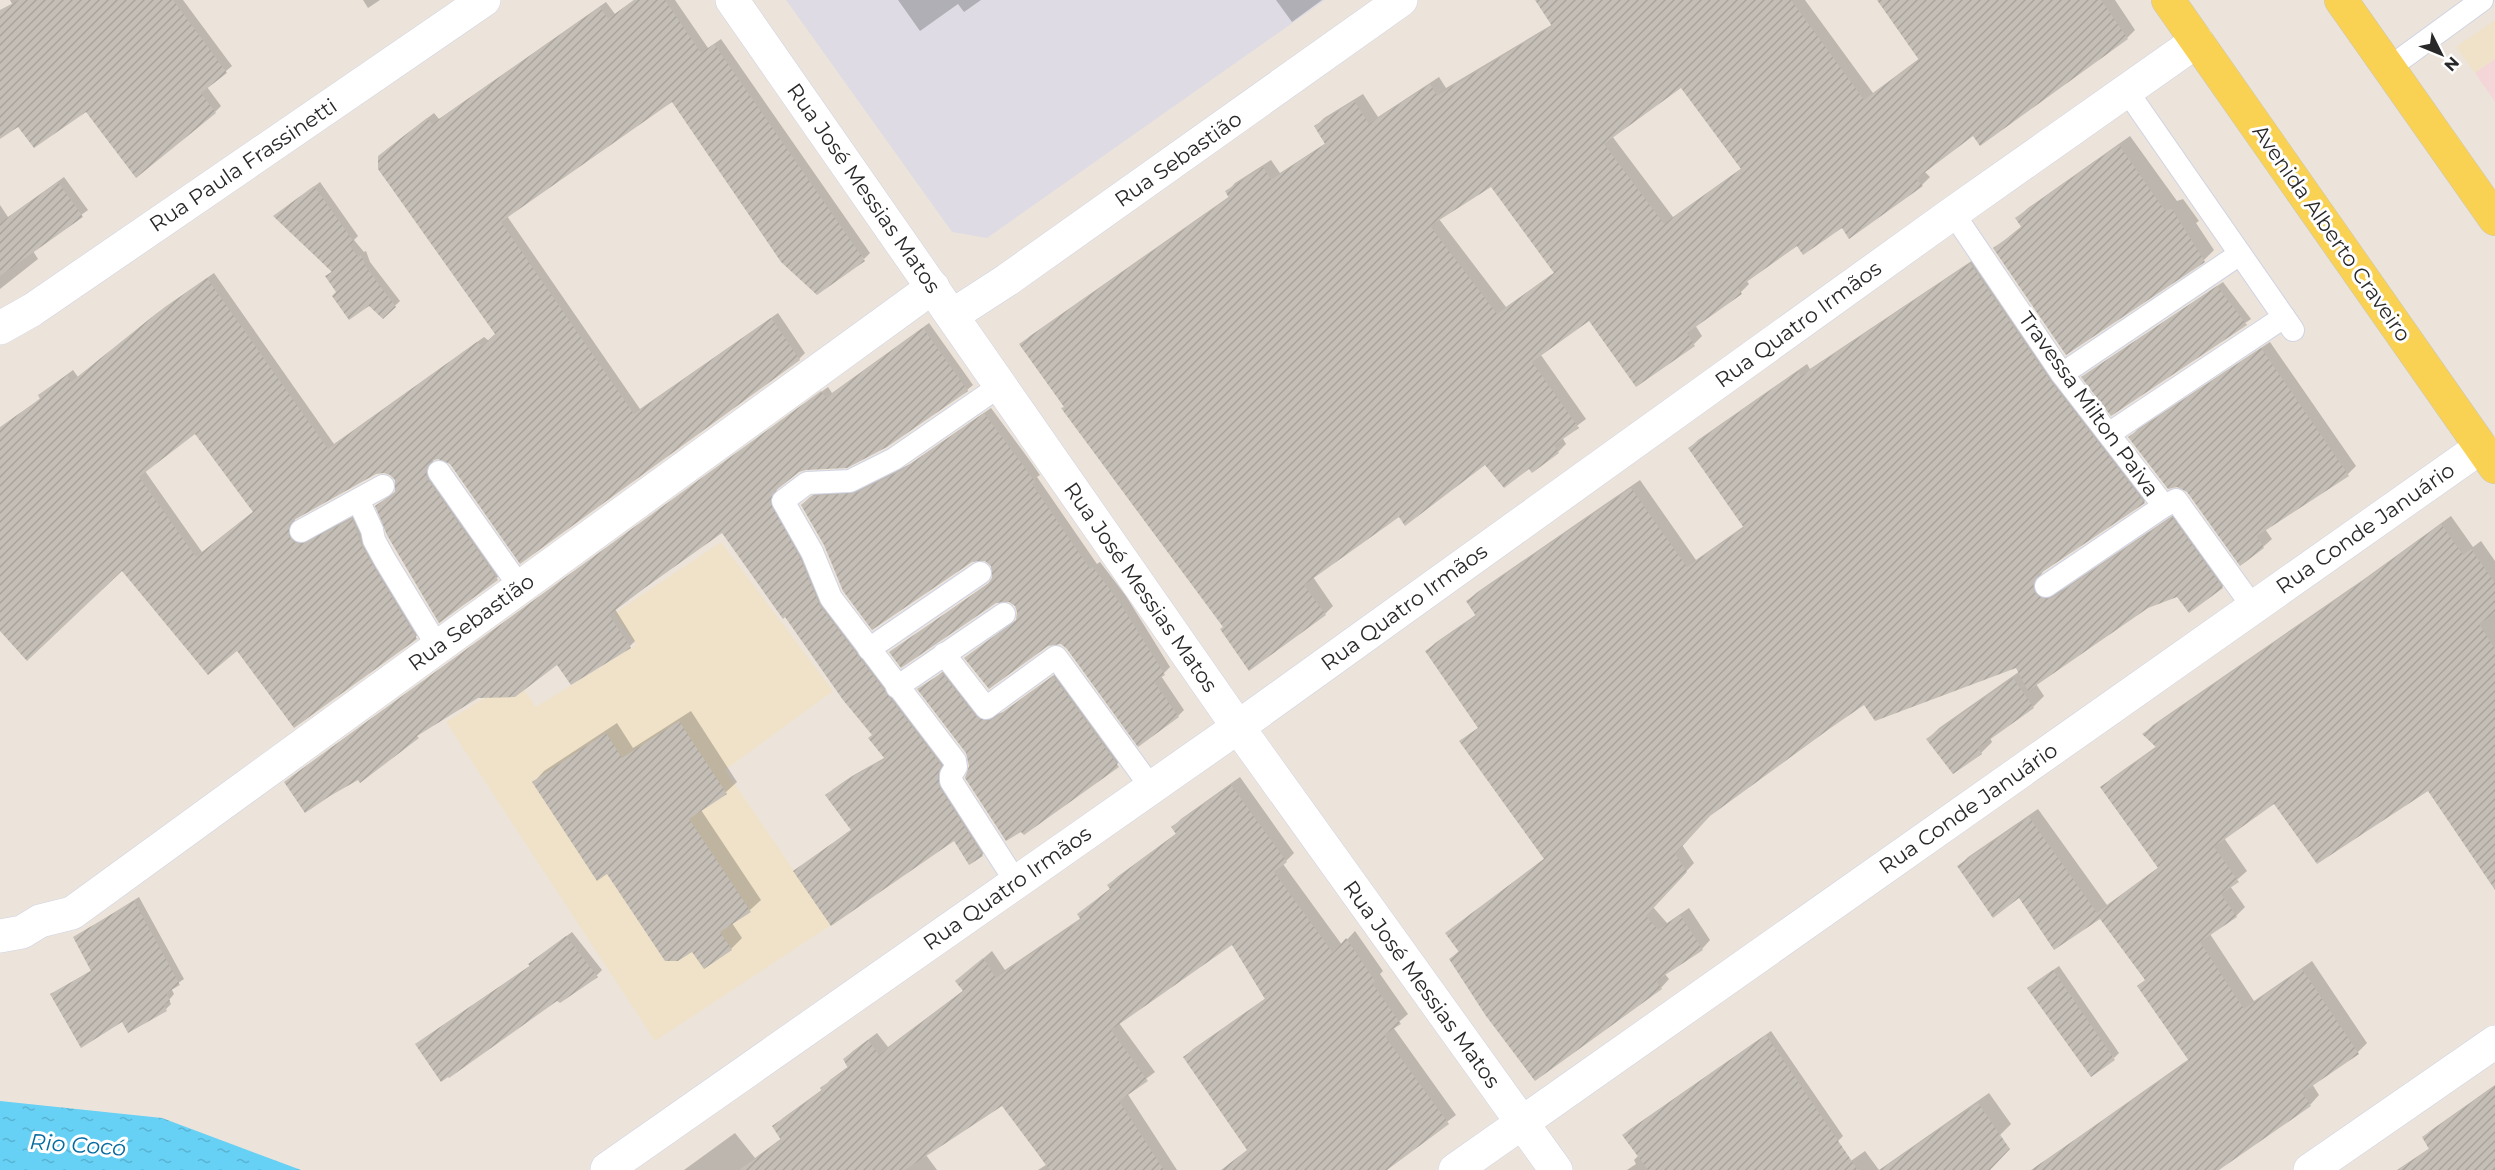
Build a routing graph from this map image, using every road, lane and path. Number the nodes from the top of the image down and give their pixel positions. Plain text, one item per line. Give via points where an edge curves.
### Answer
1 (484, 0) edge
2 (732, 0) edge
3 (1401, 0) edge
4 (2168, 0) edge
5 (2341, 0) edge
6 (2482, 0) edge
7 (2197, 41) junction
8 (2389, 68) junction
9 (2127, 91) junction
10 (1953, 213) junction
11 (2495, 219) edge
12 (2240, 254) junction
13 (933, 287) junction
14 (953, 315) junction
15 (0, 328) edge
16 (2062, 374) junction
17 (1001, 385) junction
18 (2110, 433) junction
19 (2488, 457) edge
20 (439, 472) dead end
21 (383, 486) dead end
22 (358, 500) junction
23 (2164, 506) junction
24 (301, 531) dead end
25 (980, 573) dead end
26 (2046, 586) dead end
27 (520, 587) junction
28 (2253, 607) junction
29 (1004, 614) dead end
30 (438, 647) junction
31 (869, 649) junction
32 (944, 654) junction
33 (897, 687) junction
34 (1238, 727) junction
35 (1151, 787) junction
36 (1016, 882) junction
37 (0, 936) edge
38 (2495, 1042) edge
39 (1522, 1123) junction
40 (608, 1169) edge
41 (1455, 1170) edge
42 (1556, 1170) edge
43 (2310, 1170) edge

1 - 15 street, Rua Paula Frassinetti via 32,310
2 - 13 street, Rua José Messias Matos
3 - 14 street, Rua Sebastião via 1008,280
4 - 7 main road, Avenida Alberto Craveiro
5 - 8 main road
6 - 8 lane
7 - 9 street, Rua Quatro Irmãos
7 - 19 main road, Avenida Alberto Craveiro
8 - 11 main road
9 - 10 street, Rua Quatro Irmãos
9 - 12 lane
10 - 16 lane, Travessa Milton Paiva
10 - 34 street, Rua Quatro Irmãos
12 - 16 lane
12 - 18 lane via 2288,324
13 - 14 street, Rua José Messias Matos
13 - 27 street, Rua Sebastião
14 - 17 street, Rua José Messias Matos
16 - 18 lane, Travessa Milton Paiva
17 - 31 lane via 894,459 850,481 807,483 783,501 812,552 831,598
17 - 34 street, Rua José Messias Matos
18 - 23 lane, Travessa Milton Paiva
19 - 28 street, Rua Conde Januário
20 - 27 lane
21 - 22 lane
22 - 24 lane
22 - 30 lane via 384,560
23 - 26 lane
23 - 28 lane, Travessa Milton Paiva via 2176,500
25 - 31 lane
27 - 30 street, Rua Sebastião
28 - 39 street, Rua Conde Januário
29 - 32 lane
30 - 37 street, Rua Sebastião via 72,913
31 - 33 lane
32 - 33 lane
32 - 35 lane via 986,708 1056,657
33 - 36 lane via 955,761 951,781
34 - 35 street, Rua Quatro Irmãos
34 - 39 street, Rua José Messias Matos
35 - 36 street, Rua Quatro Irmãos
36 - 40 street, Rua Quatro Irmãos
38 - 43 street
39 - 41 street, Rua Conde Januário
39 - 42 street, Rua José Messias Matos

